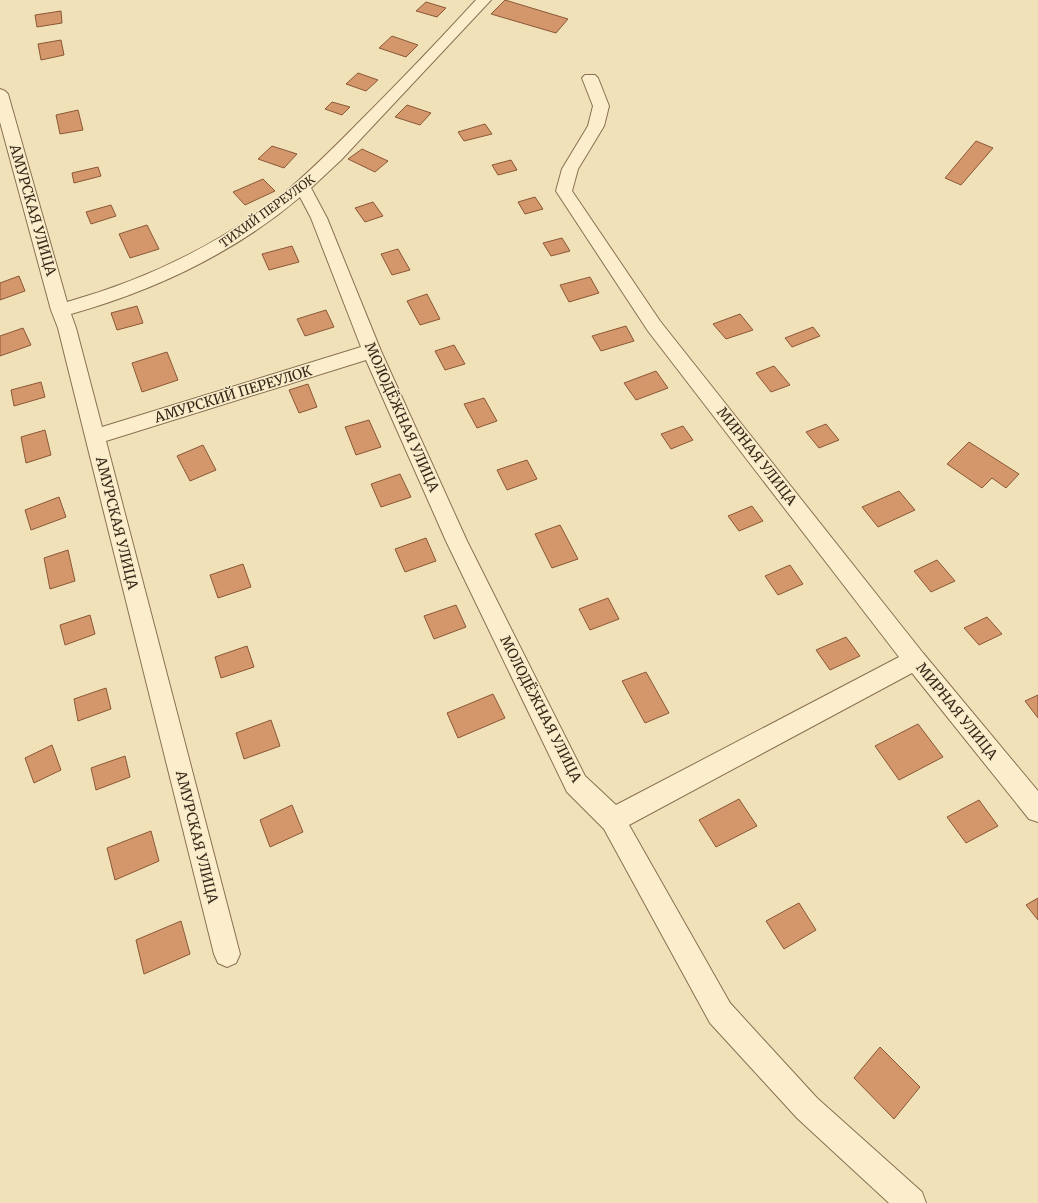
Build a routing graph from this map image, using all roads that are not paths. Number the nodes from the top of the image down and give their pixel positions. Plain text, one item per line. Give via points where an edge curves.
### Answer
1 (484, 0) edge
2 (590, 78) dead end
3 (0, 94) edge
4 (301, 187) junction
5 (60, 310) junction
6 (372, 351) junction
7 (95, 437) junction
8 (915, 660) junction
9 (1038, 810) edge
10 (613, 820) junction
11 (227, 954) dead end
12 (911, 1203) edge

1 - 4 street, ТИХИЙ ПЕРЕУЛОК via 327,164
2 - 8 street, МИРНАЯ УЛИЦА via 601,106 596,126 570,169 564,191 654,326
3 - 5 street, АМУРСКАЯ УЛИЦА
4 - 5 street, ТИХИЙ ПЕРЕУЛОК via 206,255 143,284
4 - 6 street, МОЛОДЁЖНАЯ УЛИЦА via 319,218
5 - 7 street, АМУРСКАЯ УЛИЦА
6 - 7 street, АМУРСКИЙ ПЕРЕУЛОК
6 - 10 street, МОЛОДЁЖНАЯ УЛИЦА via 457,541 576,784
7 - 11 street, АМУРСКАЯ УЛИЦА
8 - 9 street, МИРНАЯ УЛИЦА
8 - 10 street
10 - 12 street, МОЛОДЁЖНАЯ УЛИЦА via 720,1013 807,1108

